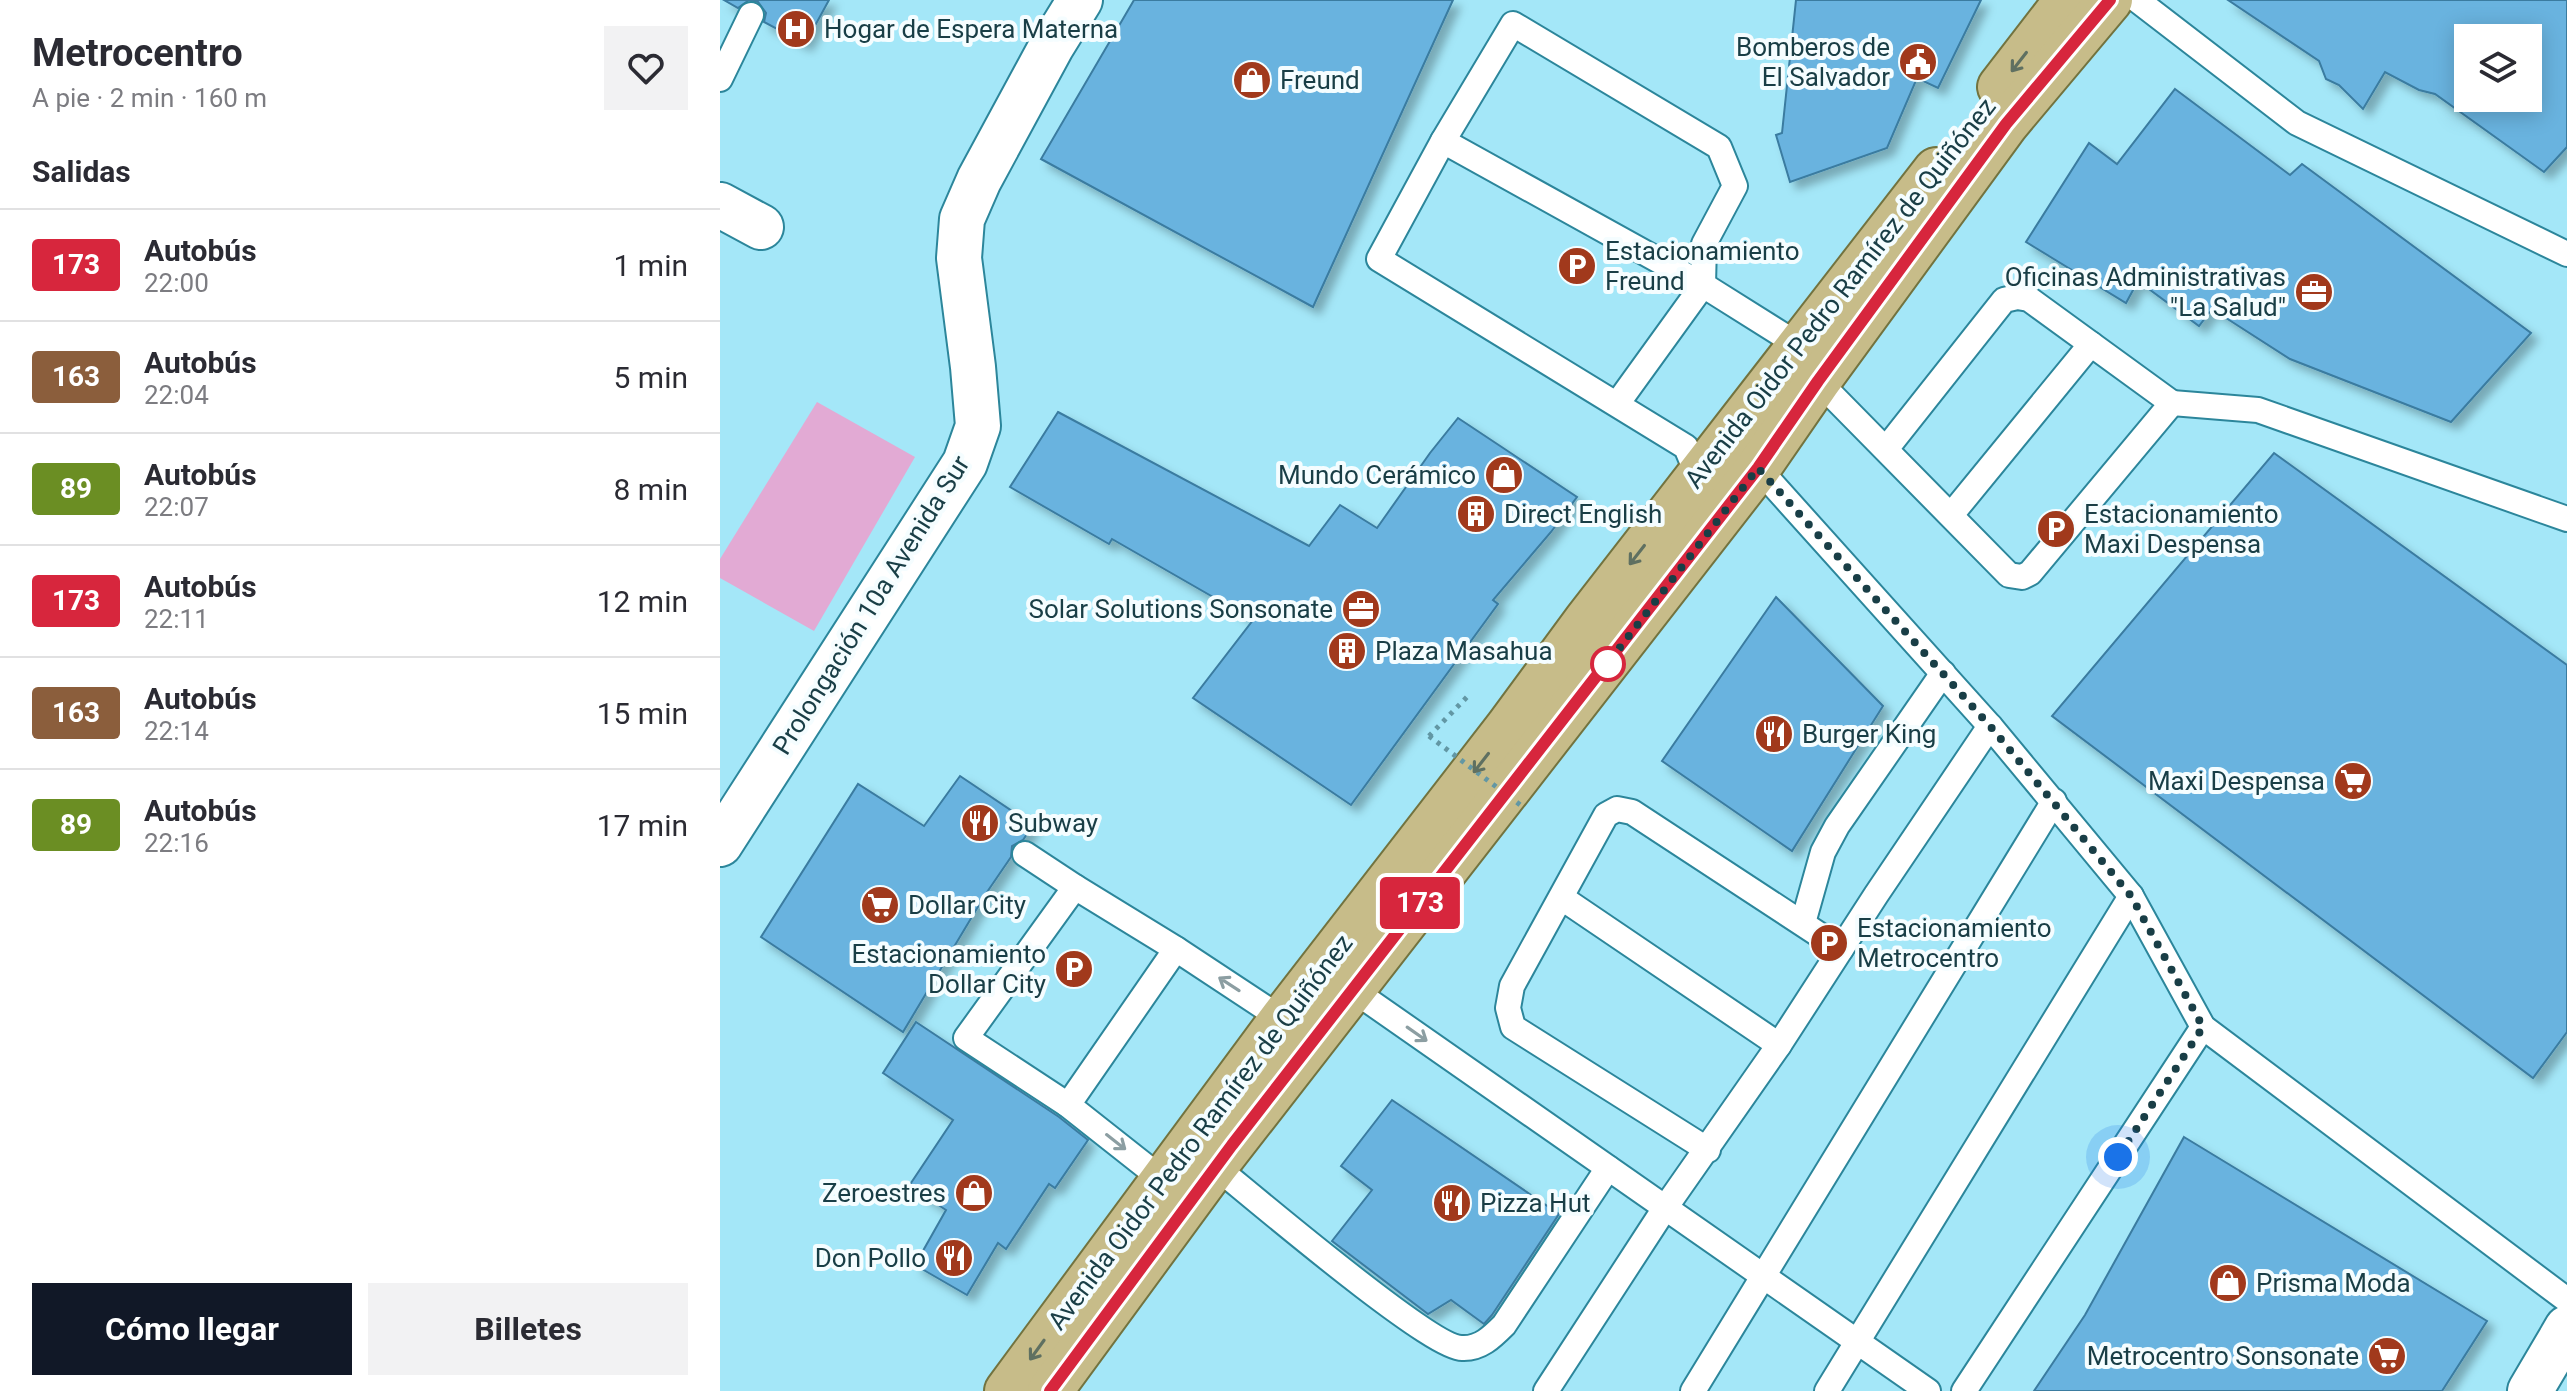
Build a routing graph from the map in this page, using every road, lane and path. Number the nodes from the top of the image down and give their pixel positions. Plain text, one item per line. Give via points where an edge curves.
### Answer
1 (1080, 0) edge
2 (2067, 0) edge
3 (2110, 0) edge
4 (2137, 0) edge
5 (751, 15) dead end
6 (720, 79) edge
7 (1443, 141) junction
8 (720, 205) edge
9 (761, 227) dead end
10 (2567, 254) edge
11 (1703, 285) junction
12 (2091, 344) junction
13 (1816, 364) junction
14 (2172, 403) junction
15 (1617, 404) junction
16 (1886, 449) junction
17 (1758, 468) junction
18 (1698, 476) junction
19 (1951, 515) junction
20 (2567, 519) edge
21 (1943, 673) junction
22 (1467, 697) dead end
23 (1990, 726) junction
24 (2054, 801) junction
25 (1523, 807) dead end
26 (720, 844) edge
27 (1025, 854) dead end
28 (1075, 887) junction
29 (2131, 896) junction
30 (1562, 898) junction
31 (1803, 923) junction
32 (1176, 949) junction
33 (1841, 949) junction
34 (1338, 978) junction
35 (1282, 1019) junction
36 (2203, 1027) junction
37 (1779, 1045) junction
38 (1068, 1105) junction
39 (1708, 1150) junction
40 (1215, 1166) junction
41 (1608, 1168) junction
42 (1163, 1180) junction
43 (1665, 1208) junction
44 (1764, 1277) junction
45 (2567, 1300) edge
46 (2567, 1328) edge
47 (1857, 1341) junction
48 (1007, 1391) edge
49 (1050, 1391) edge
50 (1546, 1391) edge
51 (1693, 1391) edge
52 (1827, 1391) edge
53 (1928, 1391) edge
54 (1964, 1391) edge
55 (2530, 1391) edge

1 - 26 street, Prolongación 10a Avenida Sur via 962,219 959,258 978,426 965,463
2 -> 13 main road, Avenida Oidor Pedro Ramírez de Quiñónez
3 - 13 main road, Avenida Oidor Pedro Ramírez de Quiñónez
4 - 10 lane via 2297,123
5 - 6 lane
7 - 11 lane
7 - 11 lane via 1513,24 1719,147 1735,186 1704,244
7 - 15 lane via 1379,259
8 - 9 street
11 - 13 lane
11 - 15 lane
12 - 14 lane
12 - 16 lane via 2029,299 2004,300
12 - 19 lane
13 - 16 lane
13 - 17 main road, Avenida Oidor Pedro Ramírez de Quiñónez
13 - 18 main road, Avenida Oidor Pedro Ramírez de Quiñónez
14 - 19 lane via 2030,573 2009,575
14 - 20 lane via 2258,410
15 - 18 lane via 1686,447
16 - 19 lane
17 - 21 lane
17 - 34 main road, Avenida Oidor Pedro Ramírez de Quiñónez
18 -> 34 main road, Avenida Oidor Pedro Ramírez de Quiñónez via 1508,727
21 - 23 lane
21 - 31 lane via 1837,826 1823,852
22 - 25 path, bridge via 1429,736
23 - 24 lane
23 - 33 lane
24 - 29 lane
24 - 44 lane
27 - 28 lane
28 - 32 lane
28 - 38 lane via 966,1038
29 - 36 lane
29 - 47 lane
30 - 31 lane via 1606,815 1617,809 1632,812
30 - 37 lane
30 - 39 lane via 1512,986 1508,1008 1513,1027
31 - 33 lane
35 -> 32 lane
32 - 38 lane
33 - 37 lane
34 - 35 main road, Avenida Oidor Pedro Ramírez de Quiñónez
34 - 40 main road, Avenida Oidor Pedro Ramírez de Quiñónez
34 -> 41 lane
35 - 42 main road, Avenida Oidor Pedro Ramírez de Quiñónez
36 - 45 lane
36 - 54 lane
37 - 39 lane
38 -> 42 lane
39 - 43 lane
40 - 41 lane via 1433,1337 1461,1349 1487,1341 1504,1325
40 - 49 main road, Avenida Oidor Pedro Ramírez de Quiñónez
41 - 43 lane
42 -> 48 main road, Avenida Oidor Pedro Ramírez de Quiñónez
43 - 44 lane
43 - 50 lane
44 - 47 lane
44 - 51 lane
46 - 55 street
47 - 52 lane
47 - 53 lane

